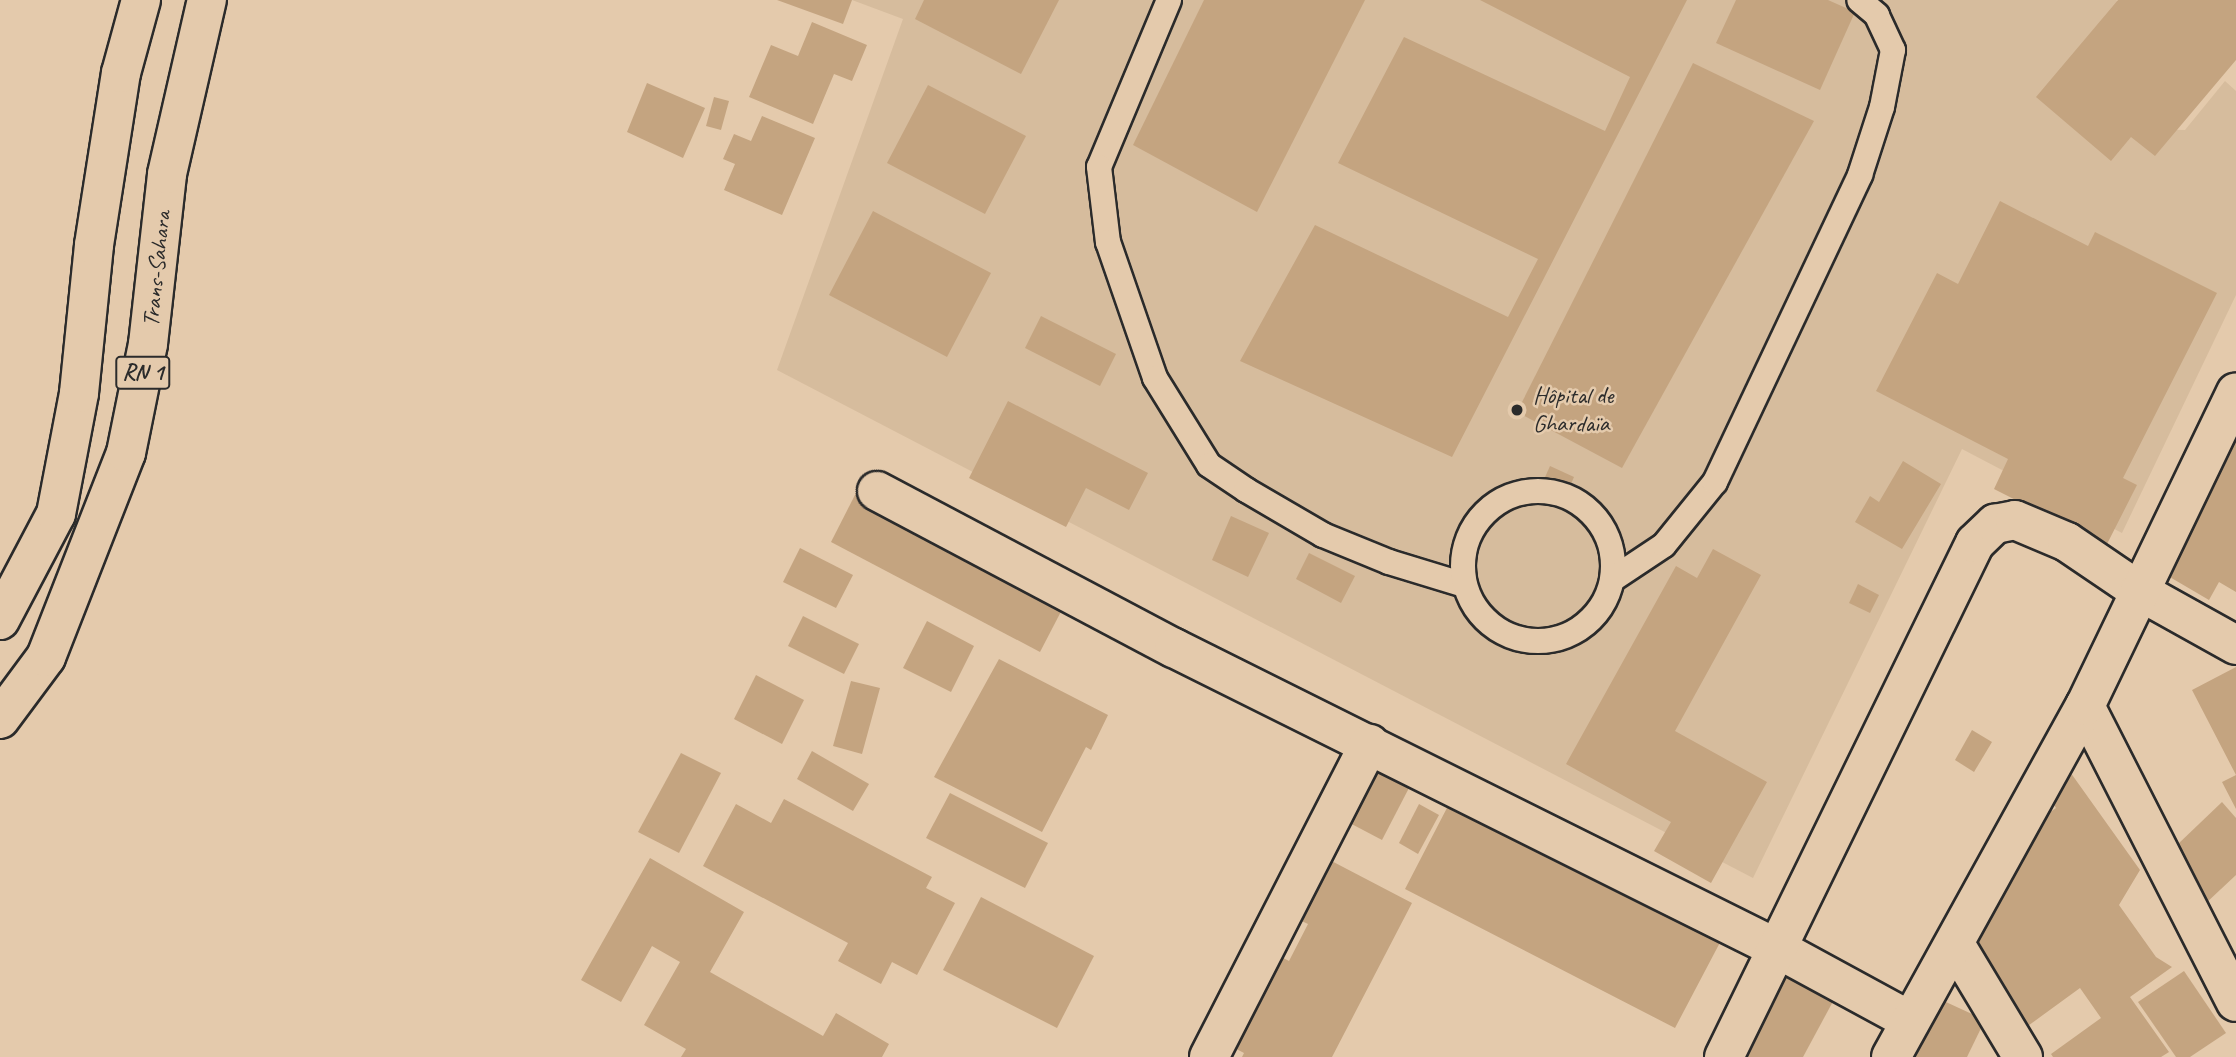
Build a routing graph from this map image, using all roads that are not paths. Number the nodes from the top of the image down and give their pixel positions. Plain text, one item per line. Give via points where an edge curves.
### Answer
1 (141, 0) edge
2 (207, 0) edge
3 (1169, 0) edge
4 (1859, 0) edge
5 (2236, 392) edge
6 (877, 491) dead end
7 (1613, 579) junction
8 (1464, 585) junction
9 (2139, 591) junction
10 (0, 620) edge
11 (2236, 645) edge
12 (2085, 706) junction
13 (0, 719) edge
14 (1368, 744) junction
15 (1955, 944) junction
16 (1778, 949) junction
17 (2236, 1002) edge
18 (1909, 1020) junction
19 (1209, 1057) edge
20 (1724, 1057) edge
21 (1891, 1057) edge
22 (2023, 1057) edge

1 - 10 main road, RN 1 via 121,73 94,245 79,393 56,514
2 - 13 main road, Trans-Sahara / RN 1 via 167,174 148,344 126,453 46,657
3 - 8 lane via 1099,167 1108,242 1155,378 1209,465 1246,490 1324,535 1389,562
4 - 7 lane via 1877,15 1893,50 1882,107 1860,175 1714,482 1664,545
5 - 9 main road
6 - 14 main road via 1174,648
7 - 8 lane via 1607,598 1588,622 1560,639 1535,642 1508,636 1491,626 1474,607
7 - 8 lane via 1611,545 1602,524 1576,499 1549,490 1512,494 1494,503 1465,541
9 - 11 main road
9 - 12 main road
9 - 16 main road via 2067,542 2032,525 2002,521 1984,534 1975,543
12 - 15 main road
12 - 17 main road
14 - 16 main road
14 - 19 main road
15 - 18 main road
15 - 22 main road
16 - 18 main road
16 - 20 main road
18 - 21 main road

